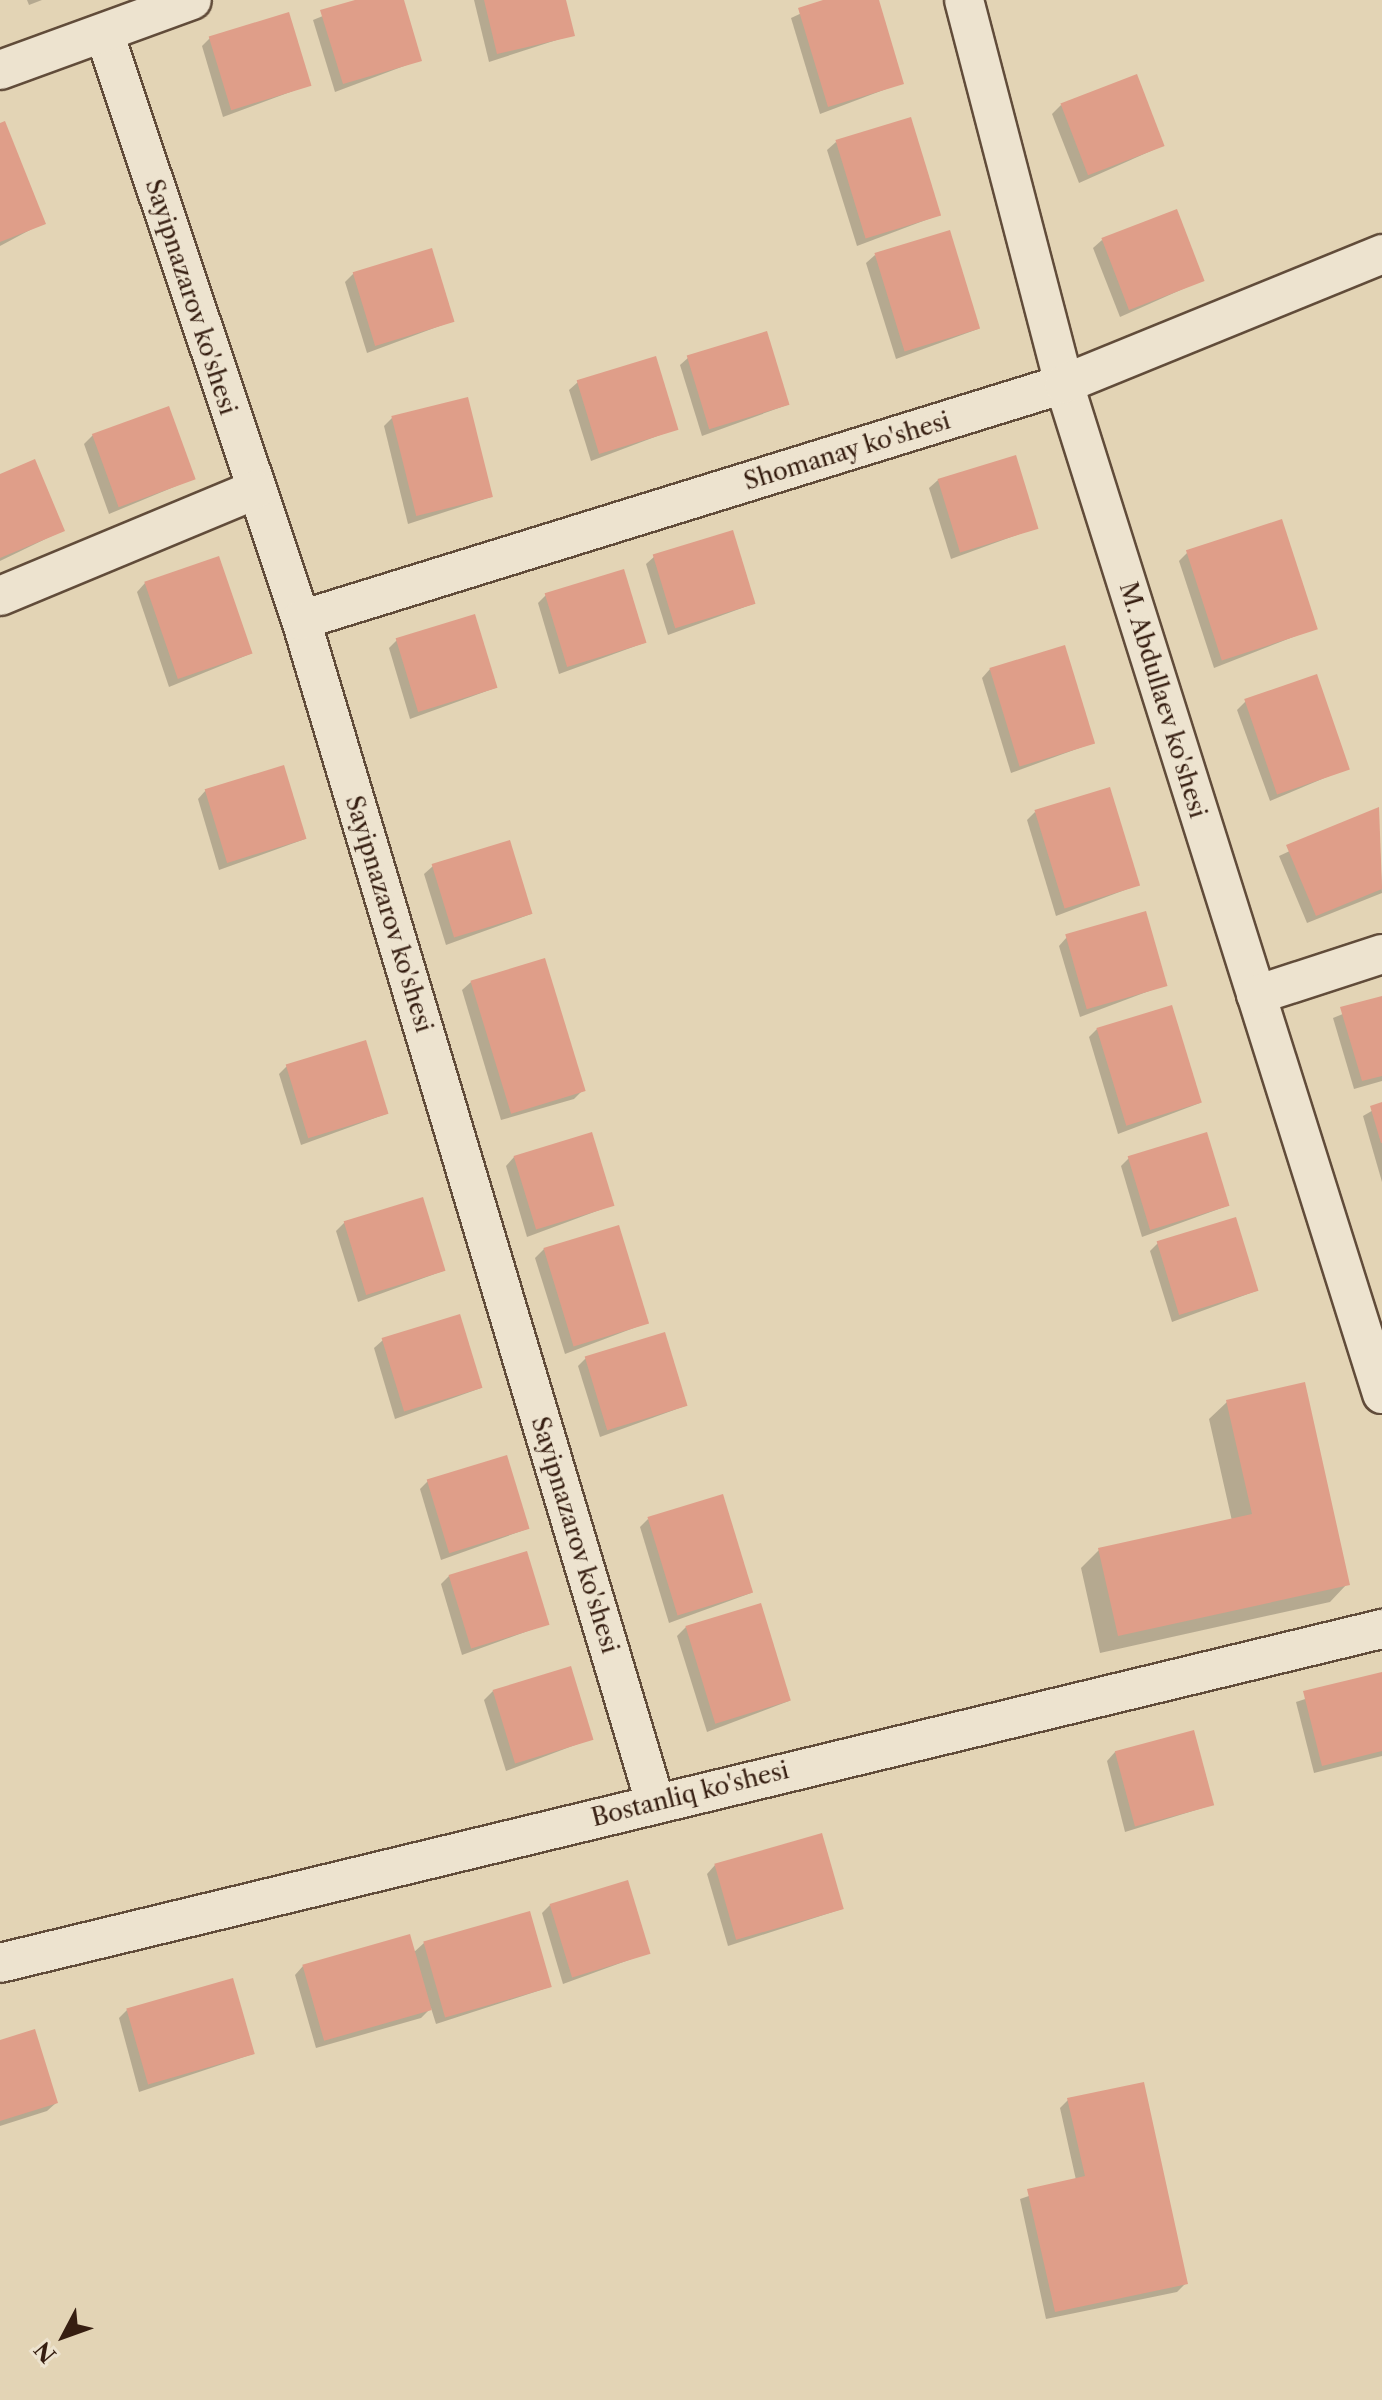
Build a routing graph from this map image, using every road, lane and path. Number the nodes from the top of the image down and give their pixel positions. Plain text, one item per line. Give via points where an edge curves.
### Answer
1 (192, 0) edge
2 (964, 0) edge
3 (104, 33) junction
4 (0, 70) edge
5 (1382, 254) edge
6 (1064, 384) junction
7 (255, 490) junction
8 (0, 596) edge
9 (301, 620) junction
10 (1382, 954) edge
11 (1256, 995) junction
12 (1382, 1394) edge
13 (1382, 1629) edge
14 (655, 1802) junction
15 (0, 1963) edge

1 - 3 street
2 - 6 street, M. Abdullaev ko'shesi
3 - 4 street
3 - 7 street, Sayipnazarov ko'shesi
5 - 6 street, Shomanay ko'shesi
6 - 9 street, Shomanay ko'shesi
6 - 11 street, M. Abdullaev ko'shesi
7 - 8 street
7 - 9 street, Sayipnazarov ko'shesi
9 - 14 street, Sayipnazarov ko'shesi
10 - 11 street
11 - 12 street, M. Abdullaev ko'shesi
13 - 14 street, Bostanliq ko'shesi
14 - 15 street, Bostanliq ko'shesi

